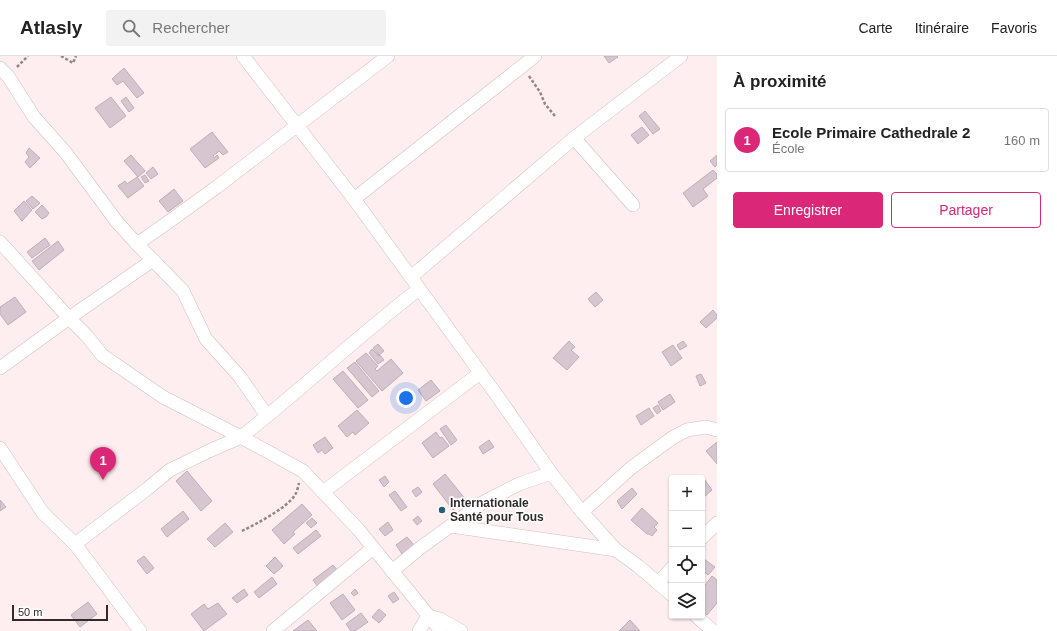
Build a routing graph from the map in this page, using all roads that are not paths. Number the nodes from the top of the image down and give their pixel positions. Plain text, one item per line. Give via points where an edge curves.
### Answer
1 (243, 56) edge
2 (388, 56) edge
3 (535, 56) edge
4 (681, 56) edge
5 (0, 68) edge
6 (297, 125) junction
7 (574, 138) junction
8 (354, 199) junction
9 (633, 206) dead end
10 (0, 242) edge
11 (137, 244) junction
12 (153, 260) junction
13 (411, 277) junction
14 (419, 289) junction
15 (69, 318) junction
16 (0, 368) edge
17 (480, 373) junction
18 (268, 416) junction
19 (717, 430) edge
20 (241, 437) junction
21 (0, 448) edge
22 (551, 473) junction
23 (323, 492) junction
24 (582, 512) junction
25 (717, 523) edge
26 (451, 526) junction
27 (705, 535) edge
28 (75, 544) junction
29 (373, 548) junction
30 (616, 550) junction
31 (392, 571) junction
32 (669, 571) edge
33 (658, 583) junction
34 (669, 592) edge
35 (428, 616) junction
36 (699, 619) edge
37 (140, 631) edge
38 (273, 631) edge
39 (419, 631) edge
40 (441, 631) edge
41 (461, 631) edge
42 (713, 631) edge

1 - 6 street
2 - 6 street
3 - 8 street
4 - 7 street
5 - 11 street via 8,76 34,117 66,153 117,222
6 - 8 street
6 - 11 street
7 - 9 street
7 - 13 street
8 - 13 street
10 - 15 street
11 - 12 street
12 - 15 street
12 - 18 street via 183,291 206,339 240,377
13 - 14 street
14 - 17 street
14 - 18 street via 381,318
15 - 16 street
15 - 20 street via 102,355 163,398
17 - 22 street
17 - 23 street
18 - 20 street
19 - 24 street via 706,427 687,430 672,438 631,468
20 - 23 street via 303,472
20 - 28 street via 170,470
21 - 28 street via 43,513
22 - 24 street
22 - 26 street via 519,484 482,503
23 - 29 street
24 - 30 street
25 - 27 street
26 - 30 street
26 - 31 street
28 - 37 street
29 - 31 street
29 - 38 street
30 - 33 street
31 - 35 street
32 - 33 street
33 - 34 street
35 - 39 street
35 - 40 street
35 - 41 street via 440,619
36 - 42 street

